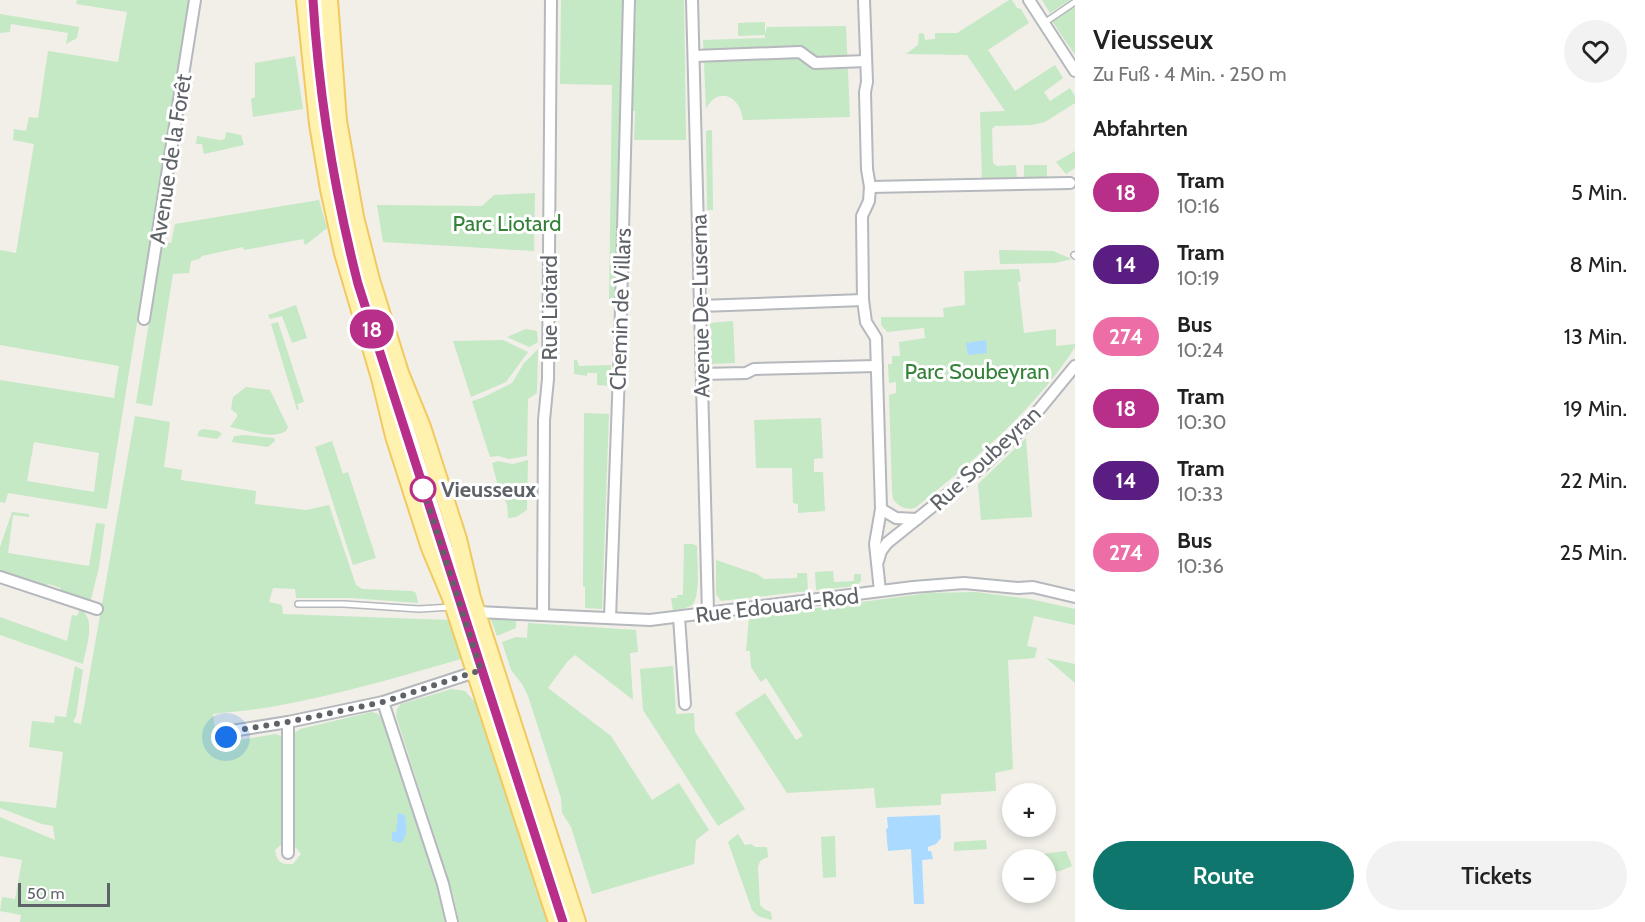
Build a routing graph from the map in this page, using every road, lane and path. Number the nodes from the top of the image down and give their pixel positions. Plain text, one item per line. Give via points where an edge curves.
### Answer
1 (195, 0) edge
2 (305, 0) edge
3 (313, 0) edge
4 (320, 0) edge
5 (329, 0) edge
6 (551, 0) edge
7 (629, 0) edge
8 (692, 0) edge
9 (864, 0) edge
10 (1029, 0) edge
11 (1075, 2) edge
12 (1044, 23) junction
13 (693, 56) junction
14 (866, 61) junction
15 (1075, 71) edge
16 (328, 90) dead end
17 (330, 106) dead end
18 (1070, 183) dead end
19 (870, 187) junction
20 (863, 300) junction
21 (700, 306) junction
22 (144, 319) dead end
23 (877, 366) junction
24 (1075, 366) edge
25 (702, 374) junction
26 (881, 509) junction
27 (917, 519) junction
28 (878, 561) junction
29 (0, 577) edge
30 (880, 591) junction
31 (1075, 597) edge
32 (298, 604) dead end
33 (454, 606) junction
34 (96, 609) dead end
35 (477, 612) junction
36 (708, 613) junction
37 (543, 615) junction
38 (679, 617) junction
39 (610, 618) junction
40 (482, 670) junction
41 (383, 702) junction
42 (685, 704) dead end
43 (288, 722) junction
44 (226, 737) dead end
45 (288, 853) dead end
46 (452, 922) edge
47 (557, 922) edge
48 (563, 922) edge
49 (571, 922) edge
50 (578, 922) edge

1 - 22 street, Avenue de la Forêt
2 - 33 main road via 318,124 343,253 394,436 430,548
3 - 40 lane via 325,124 350,252
4 - 16 lane
5 - 35 main road via 338,121 363,249 393,352 458,539
6 - 37 street, Rue Liotard
7 - 39 street, Chemin de Villars
8 - 13 street, Avenue De-Luserna
9 - 14 street
10 - 12 street
11 - 12 lane
12 - 15 street
13 - 14 street via 800,52 815,63
13 - 21 street, Avenue De-Luserna
14 - 19 street
17 - 40 lane via 365,282
18 - 19 street
19 - 20 street via 862,216
20 - 21 street
20 - 23 street via 866,322 876,338
21 - 25 street, Avenue De-Luserna
23 - 25 street
23 - 26 street
24 - 27 street, Rue Soubeyran via 1028,423 983,466
25 - 36 street, Avenue De-Luserna
26 - 27 street, Rue Soubeyran via 896,518
26 - 28 street via 875,544
27 - 28 street, Rue Soubeyran via 887,543
28 - 30 street
29 - 34 street
30 - 31 street, Rue Edouard-Rod via 964,583 1033,587
30 - 36 street, Rue Edouard-Rod
32 - 33 lane via 419,609
33 - 40 main road
35 - 37 street, Rue Edouard-Rod
35 - 40 main road
36 - 38 street, Rue Edouard-Rod
37 - 39 street, Rue Edouard-Rod
38 - 39 street, Rue Edouard-Rod
38 - 42 street
40 - 41 street
40 - 47 main road
40 - 48 lane
40 - 49 lane
40 - 50 main road
41 - 43 street
41 - 46 street
43 - 44 street via 232,731
43 - 45 street

